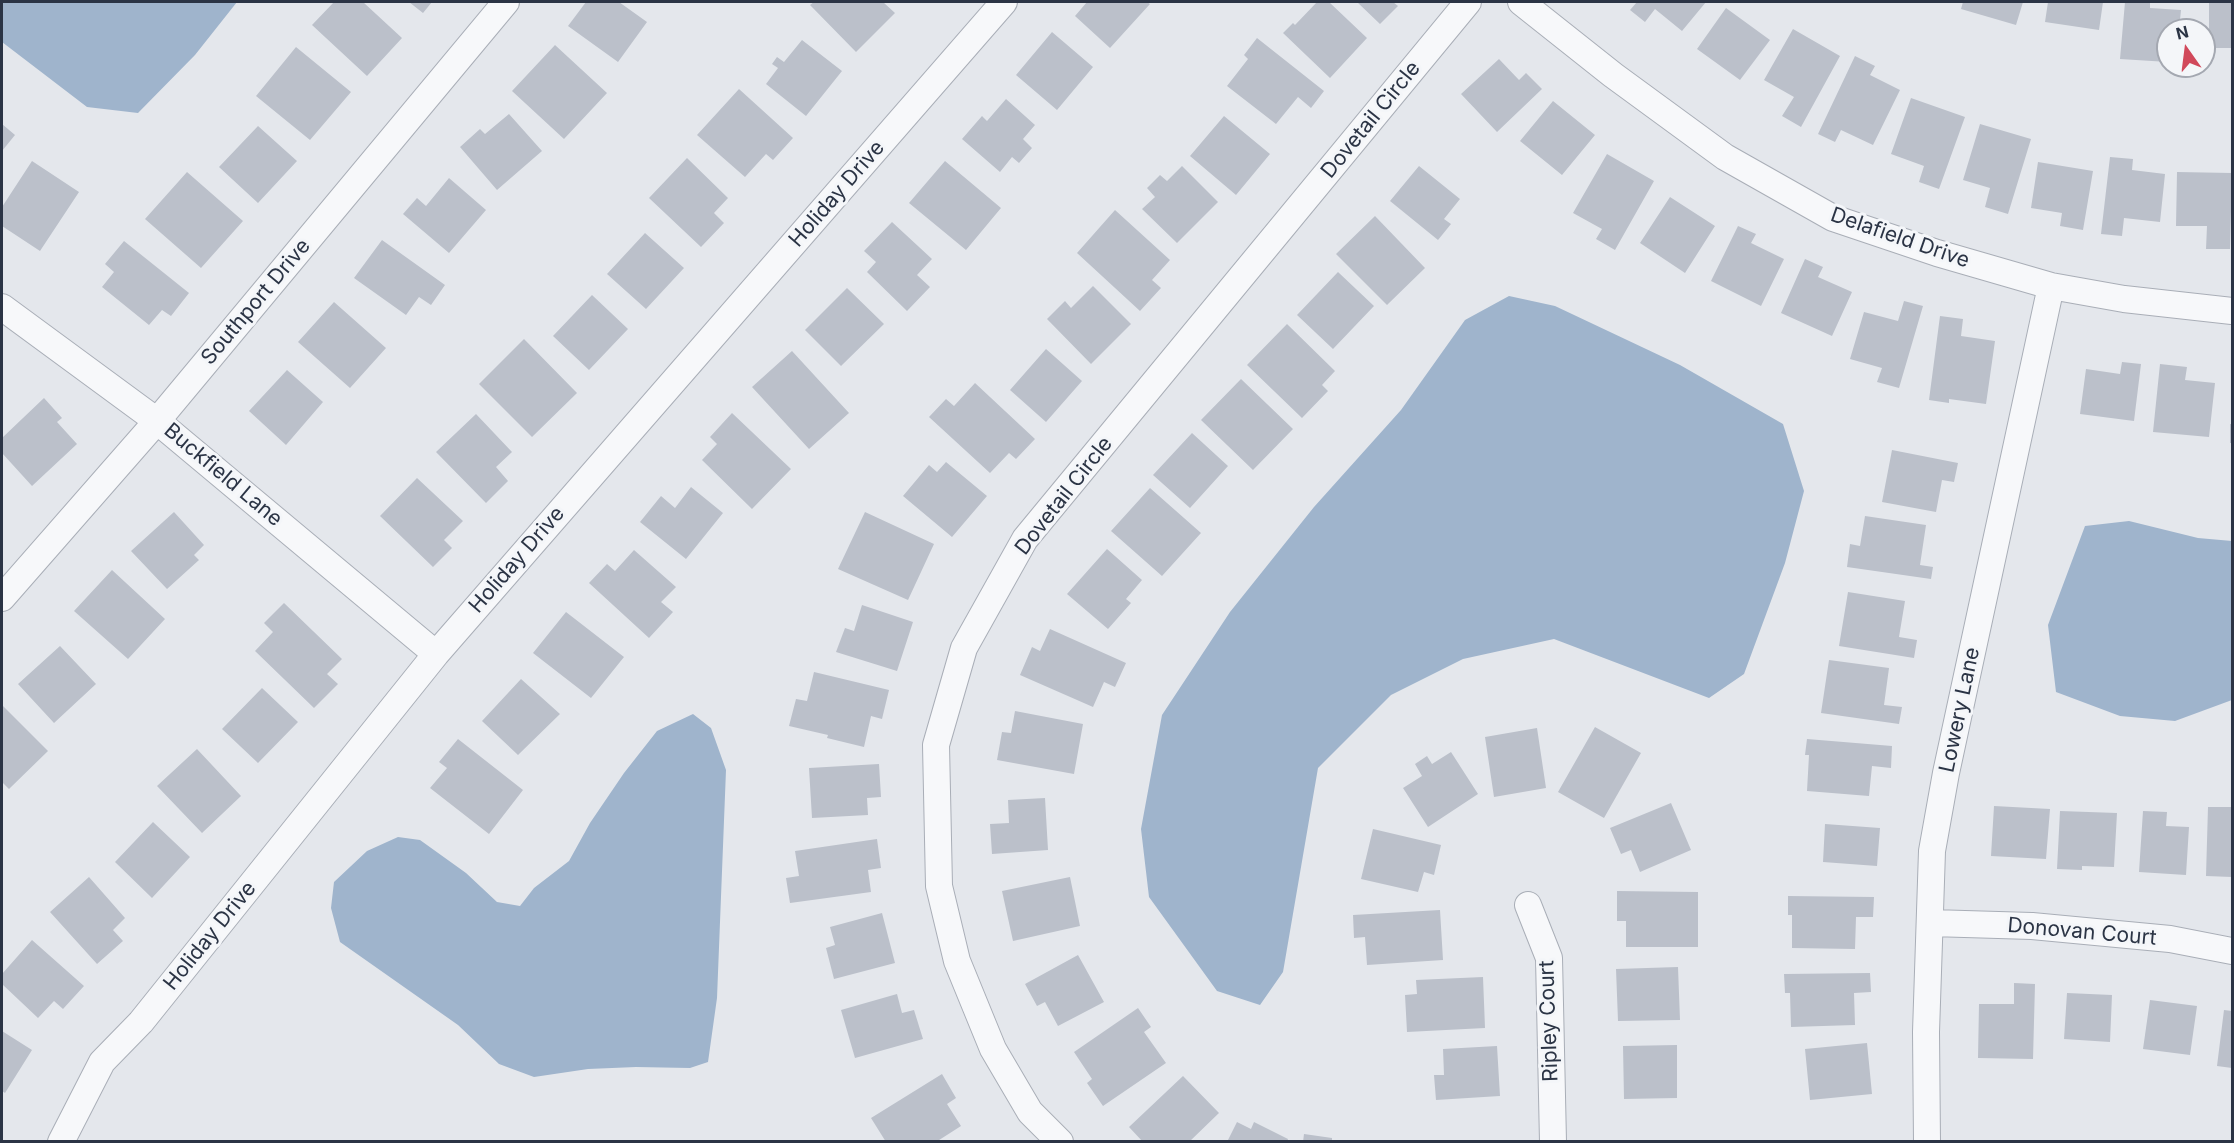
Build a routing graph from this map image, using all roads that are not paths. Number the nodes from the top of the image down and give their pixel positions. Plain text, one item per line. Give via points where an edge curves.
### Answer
1 (506, 2) edge
2 (1004, 2) edge
3 (1468, 2) edge
4 (1521, 2) edge
5 (2051, 286) junction
6 (2, 307) edge
7 (2232, 311) edge
8 (157, 421) junction
9 (2, 598) edge
10 (436, 654) junction
11 (1528, 905) dead end
12 (1931, 923) junction
13 (2232, 951) edge
14 (61, 1142) edge
15 (1060, 1142) edge
16 (1553, 1142) edge
17 (1927, 1142) edge

1 - 8 street, Southport Drive
2 - 10 street, Holiday Drive
3 - 15 street, Dovetail Circle via 1025,539 964,648 936,745 939,886 957,961 993,1049 1030,1112
4 - 5 street, Delafield Drive via 1725,157 1833,218
5 - 7 street, Delafield Drive
5 - 12 street, Lowery Lane via 1944,784 1932,851
6 - 8 street, Buckfield Lane
8 - 9 street, Southport Drive
8 - 10 street, Buckfield Lane
10 - 14 street, Holiday Drive via 141,1022 102,1062
11 - 16 street, Ripley Court via 1550,958
12 - 13 street, Donovan Court via 2055,928 2170,939
12 - 17 street, Lowery Lane via 1926,1032

